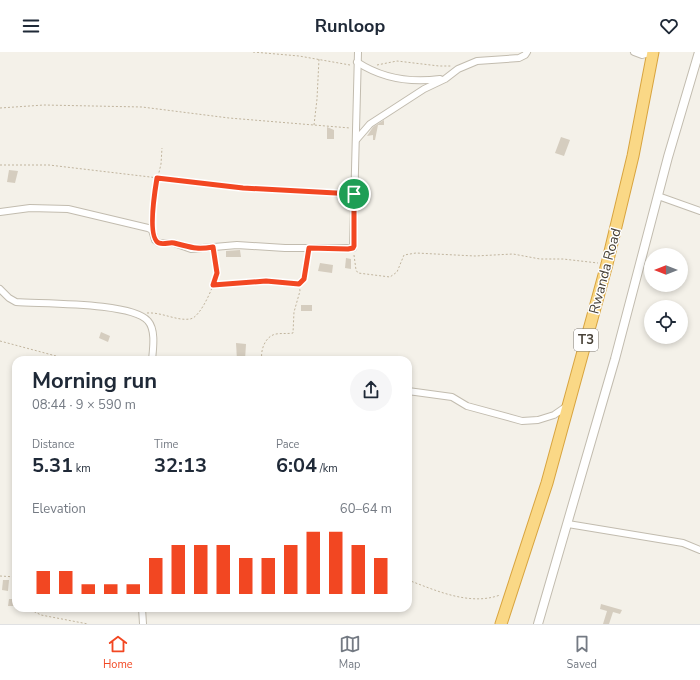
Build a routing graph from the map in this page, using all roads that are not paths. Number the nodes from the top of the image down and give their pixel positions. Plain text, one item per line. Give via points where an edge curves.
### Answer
1 (358, 52) edge
2 (527, 52) edge
3 (634, 52) edge
4 (653, 52) edge
5 (699, 52) edge
6 (357, 64) junction
7 (447, 77) junction
8 (357, 139) junction
9 (658, 196) junction
10 (700, 211) edge
11 (0, 212) edge
12 (0, 289) edge
13 (152, 356) edge
14 (412, 391) edge
15 (567, 406) junction
16 (568, 524) junction
17 (700, 550) edge
18 (142, 612) edge
19 (143, 624) edge
20 (501, 624) edge
21 (538, 624) edge

1 - 6 street
2 - 7 street via 519,58 477,61
3 - 4 street
4 - 15 highway, Rwanda Road / T3 via 634,156
5 - 9 street
6 - 7 street via 400,80 423,81
6 - 8 street
7 - 8 street via 370,124
8 - 11 street via 353,248 237,245 191,249 174,243 159,243 155,240 152,230 125,221 68,209 30,208
9 - 10 street
9 - 16 street
12 - 13 street via 16,302 105,307 139,313 149,322 152,330
14 - 15 street via 452,397 467,406 522,421 554,415
15 - 20 highway, Rwanda Road / T3 via 547,483
16 - 17 street via 683,543
16 - 21 street
18 - 19 street

